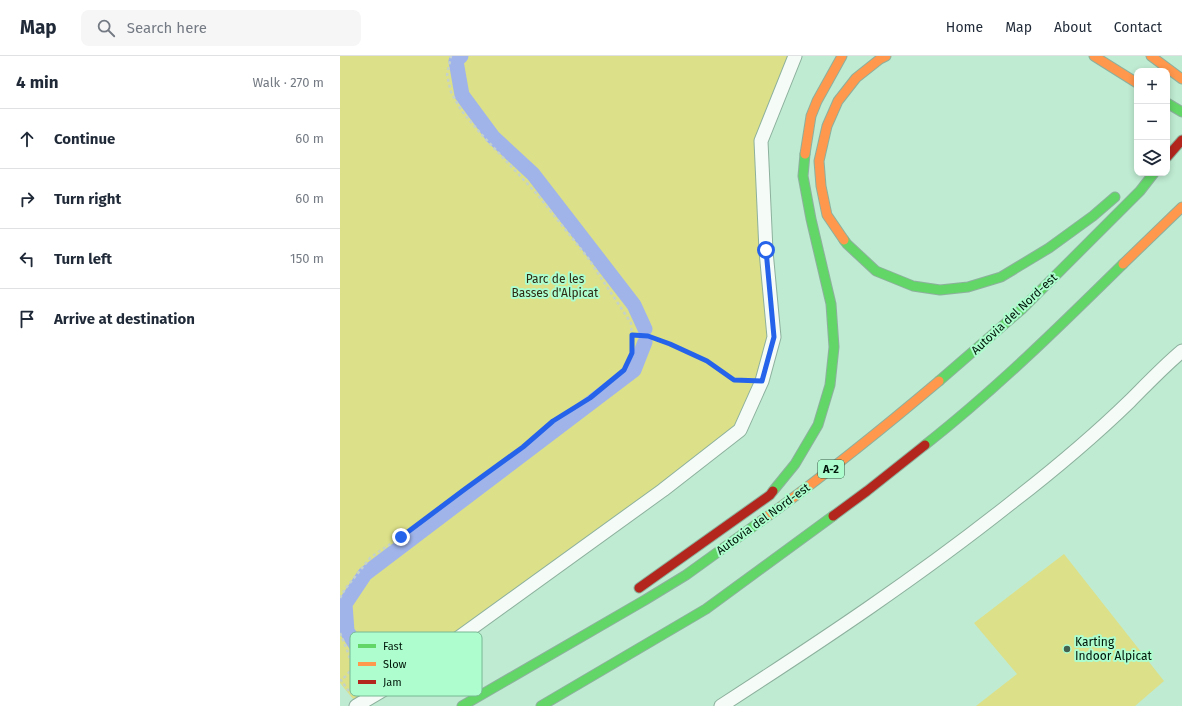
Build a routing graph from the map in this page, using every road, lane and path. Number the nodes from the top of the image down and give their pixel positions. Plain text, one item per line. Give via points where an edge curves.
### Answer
1 (451, 56) edge
2 (795, 56) edge
3 (842, 56) edge
4 (886, 56) edge
5 (1094, 56) edge
6 (1151, 56) edge
7 (1182, 78) edge
8 (1134, 82) edge
9 (1169, 104) edge
10 (1182, 112) edge
11 (1179, 143) edge
12 (1170, 150) edge
13 (1170, 154) edge
14 (1152, 176) edge
15 (1119, 192) dead end
16 (1182, 207) edge
17 (632, 335) junction
18 (1182, 351) edge
19 (762, 381) junction
20 (630, 594) dead end
21 (340, 598) edge
22 (579, 628) dead end
23 (466, 632) edge
24 (340, 633) edge
25 (350, 659) edge
26 (350, 671) edge
27 (341, 680) edge
28 (482, 691) edge
29 (350, 694) edge
30 (482, 694) edge
31 (351, 696) edge
32 (372, 696) edge
33 (475, 696) edge
34 (478, 696) edge
35 (357, 705) edge
36 (461, 706) edge
37 (541, 706) edge
38 (721, 706) edge

1 - 17 path via 447,75 451,92 461,110 537,194 588,258 631,323
2 - 19 street via 761,141 766,250 774,337
3 - 20 highway via 811,116 803,176 831,304 834,347 830,385 818,425 795,464 770,495
4 - 15 highway via 856,78 838,101 827,126 819,161 826,215 847,244 876,271 913,286 940,290 968,287 1001,277 1049,248
5 - 8 highway
6 - 7 highway
9 - 10 highway
11 - 12 highway
11 - 13 highway
14 - 30 highway, Autovia del Nord-est / A-2 via 1140,191 1022,308 878,432 799,494 686,575
16 - 37 highway via 1042,343 957,420 867,491 706,609
17 - 19 path via 648,336 676,346 707,361 734,380
17 - 21 path via 632,353 624,370 590,398 553,421 523,447 371,557
18 - 38 street via 1130,402 1004,508 900,587
19 - 23 street via 740,430 663,490
22 - 28 highway
24 - 25 path
26 - 27 path
27 - 29 path
31 - 35 path
32 - 35 street
33 - 36 highway
34 - 36 highway, Autovia del Nord-est / A-2

